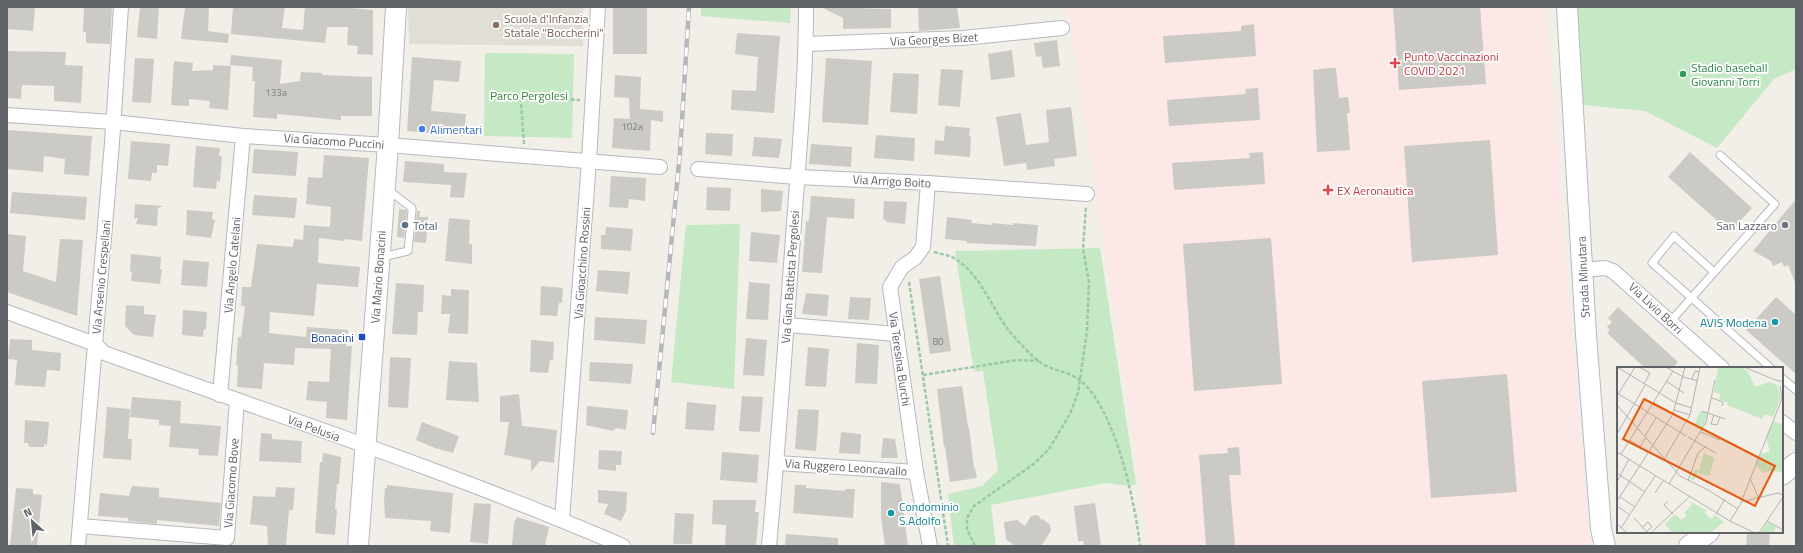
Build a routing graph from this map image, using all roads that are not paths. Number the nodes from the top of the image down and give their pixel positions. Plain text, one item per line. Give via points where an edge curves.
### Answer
1 (121, 7) edge
2 (396, 7) edge
3 (598, 7) edge
4 (806, 7) edge
5 (1567, 7) edge
6 (1062, 28) dead end
7 (806, 44) junction
8 (7, 115) edge
9 (113, 122) junction
10 (243, 136) junction
11 (388, 145) junction
12 (1720, 154) dead end
13 (589, 161) junction
14 (660, 167) dead end
15 (698, 169) dead end
16 (797, 177) junction
17 (928, 183) junction
18 (385, 187) junction
19 (1086, 194) road end
20 (380, 258) junction
21 (1583, 270) junction
22 (1714, 272) junction
23 (1692, 299) junction
24 (7, 312) edge
25 (1670, 322) junction
26 (787, 325) junction
27 (897, 334) junction
28 (95, 344) junction
29 (1721, 367) edge
30 (1769, 367) edge
31 (1785, 380) edge
32 (1796, 390) edge
33 (220, 395) junction
34 (236, 400) junction
35 (1783, 423) edge
36 (1796, 434) edge
37 (365, 446) junction
38 (777, 463) junction
39 (1796, 463) edge
40 (916, 472) junction
41 (1783, 474) edge
42 (562, 520) junction
43 (80, 526) junction
44 (1708, 533) edge
45 (78, 546) edge
46 (358, 546) edge
47 (623, 546) edge
48 (769, 546) edge
49 (930, 546) edge
50 (1605, 546) edge
51 (1689, 546) edge

1 - 9 street, Via Arsenio Crespellani
2 - 11 main road, Via Mario Bonacini
3 - 13 street, Via Gioacchino Rossini
4 - 7 street, Via Gian Battista Pergolesi
5 - 21 main road, Strada Minutara
6 - 7 street, Via Georges Bizet via 963,38
7 - 16 street, Via Gian Battista Pergolesi
8 - 9 street, Via Giacomo Puccini
9 - 10 street, Via Giacomo Puccini
9 - 28 street, Via Arsenio Crespellani
10 - 11 street, Via Giacomo Puccini
10 - 33 street, Via Angelo Catelani
11 - 13 street, Via Giacomo Puccini
11 - 18 main road, Via Mario Bonacini
12 - 22 lane via 1775,204
13 - 14 street, Via Giacomo Puccini
13 - 42 street, Via Gioacchino Rossini
15 - 16 street, Via Arrigo Boito
16 - 17 street, Via Arrigo Boito
16 - 26 street, Via Gian Battista Pergolesi
17 - 19 street, Via Arrigo Boito
17 - 27 street, Via Teresina Burchi via 923,247 915,258 902,267 890,287
18 - 20 main road, Via Mario Bonacini
18 - 20 lane via 412,208 412,211 408,250
20 - 37 main road, Via Mario Bonacini
21 - 25 street, Via Livio Borri via 1613,270
21 - 50 main road, Strada Minutara via 1601,529
22 - 23 lane
22 - 23 lane via 1674,236 1652,263
23 - 25 lane
23 - 30 lane
24 - 28 street, Via Pelusia
25 - 29 street, Via Livio Borri
26 - 27 street
26 - 38 street, Via Gian Battista Pergolesi
27 - 40 street, Via Teresina Burchi
28 - 33 street, Via Pelusia via 104,353
28 - 43 street, Via Arsenio Crespellani
31 - 32 lane
33 - 34 street, Via Pelusia
34 - 37 street, Via Pelusia
34 - 43 street, Via Giacomo Bove via 227,538
35 - 36 street
37 - 42 street, Via Pelusia
37 - 46 main road, Via Mario Bonacini
38 - 40 street, Via Ruggero Leoncavallo
38 - 48 street, Via Gian Battista Pergolesi
39 - 41 main road
40 - 49 street, Via Teresina Burchi
42 - 47 street, Via Pelusia
43 - 45 street, Via Arsenio Crespellani
44 - 51 main road

